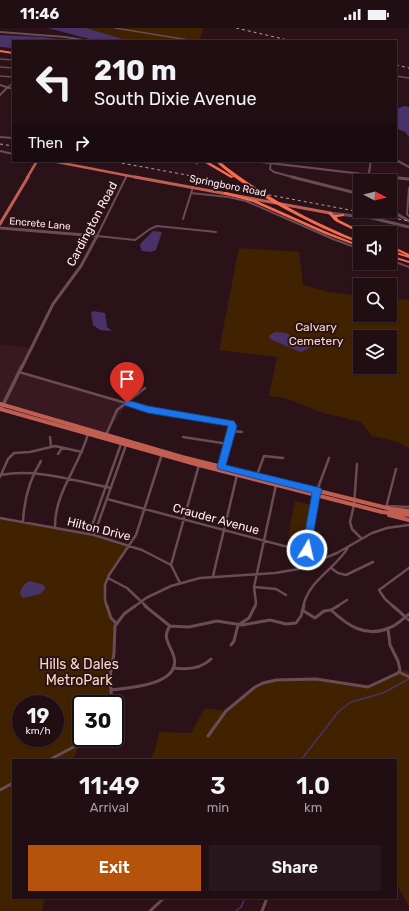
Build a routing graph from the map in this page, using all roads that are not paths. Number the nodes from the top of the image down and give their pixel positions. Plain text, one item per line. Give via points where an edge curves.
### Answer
1 (115, 28) edge
2 (0, 32) edge
3 (84, 40) edge
4 (189, 40) edge
5 (0, 50) edge
6 (12, 51) edge
7 (0, 59) edge
8 (12, 60) edge
9 (0, 67) edge
10 (12, 68) edge
11 (0, 76) edge
12 (397, 76) edge
13 (12, 77) edge
14 (409, 78) edge
15 (12, 84) edge
16 (0, 86) edge
17 (8, 87) junction
18 (12, 89) edge
19 (0, 95) edge
20 (0, 137) edge
21 (12, 138) edge
22 (0, 151) edge
23 (12, 154) edge
24 (397, 161) edge
25 (36, 162) edge
26 (57, 162) edge
27 (206, 162) edge
28 (218, 162) edge
29 (222, 162) edge
30 (271, 162) edge
31 (371, 162) edge
32 (409, 167) edge
33 (369, 174) joint
34 (127, 175) junction
35 (397, 178) edge
36 (409, 179) edge
37 (194, 187) junction
38 (251, 188) junction
39 (409, 189) edge
40 (353, 192) edge
41 (191, 193) junction
42 (225, 193) junction
43 (409, 195) edge
44 (264, 198) junction
45 (408, 200) edge
46 (265, 206) junction
47 (408, 206) edge
48 (408, 211) edge
49 (330, 213) junction
50 (397, 214) edge
51 (343, 215) junction
52 (409, 216) edge
53 (183, 219) dead end
54 (335, 219) junction
55 (409, 222) edge
56 (0, 224) edge
57 (409, 226) edge
58 (0, 228) edge
59 (353, 228) edge
60 (216, 232) dead end
61 (97, 236) junction
62 (353, 238) edge
63 (353, 238) edge
64 (353, 244) edge
65 (353, 247) edge
66 (397, 249) edge
67 (397, 254) edge
68 (409, 254) edge
69 (397, 257) edge
70 (409, 260) edge
71 (397, 263) edge
72 (409, 267) edge
73 (18, 372) junction
74 (145, 388) dead end
75 (127, 403) junction
76 (1, 407) edge
77 (232, 431) junction
78 (242, 432) dead end
79 (88, 434) junction
80 (106, 435) junction
81 (50, 437) dead end
82 (183, 437) dead end
83 (121, 444) junction
84 (228, 444) junction
85 (126, 445) junction
86 (51, 447) junction
87 (62, 448) junction
88 (82, 452) junction
89 (162, 453) junction
90 (58, 454) dead end
91 (283, 458) dead end
92 (329, 458) dead end
93 (41, 461) dead end
94 (356, 464) dead end
95 (199, 465) junction
96 (205, 467) junction
97 (221, 468) junction
98 (396, 469) dead end
99 (34, 473) junction
100 (239, 475) junction
101 (0, 476) edge
102 (256, 478) junction
103 (67, 480) junction
104 (276, 485) junction
105 (106, 487) junction
106 (111, 488) junction
107 (317, 493) junction
108 (107, 499) junction
109 (354, 502) junction
110 (386, 507) junction
111 (409, 507) edge
112 (144, 509) junction
113 (409, 511) edge
114 (382, 512) junction
115 (409, 515) edge
116 (0, 518) edge
117 (184, 520) junction
118 (409, 520) edge
119 (22, 522) junction
120 (409, 525) edge
121 (55, 528) junction
122 (224, 530) junction
123 (89, 534) junction
124 (94, 535) junction
125 (361, 538) junction
126 (265, 541) junction
127 (130, 546) junction
128 (350, 546) junction
129 (306, 553) junction
130 (318, 562) junction
131 (373, 562) dead end
132 (171, 565) junction
133 (331, 568) junction
134 (409, 568) edge
135 (258, 574) junction
136 (213, 576) junction
137 (108, 578) junction
138 (180, 583) junction
139 (254, 587) junction
140 (286, 595) dead end
141 (346, 600) dead end
142 (141, 601) junction
143 (302, 610) junction
144 (331, 610) junction
145 (409, 614) edge
146 (405, 617) junction
147 (409, 620) edge
148 (116, 623) junction
149 (238, 625) junction
150 (170, 626) junction
151 (388, 629) junction
152 (231, 645) dead end
153 (211, 659) dead end
154 (173, 668) junction
155 (399, 672) junction
156 (409, 677) edge
157 (111, 690) junction
158 (111, 695) edge
159 (208, 736) dead end
160 (73, 747) edge
161 (51, 759) edge
162 (12, 783) edge
163 (0, 790) edge
164 (163, 899) edge
165 (267, 899) edge
166 (150, 911) edge
167 (262, 911) edge

1 - 4 street
2 - 3 street
5 - 6 highway
7 - 8 street
9 - 10 street
11 - 13 street
12 - 14 street
15 - 17 street
16 - 17 street
17 - 18 street
17 - 19 street
20 - 21 street
22 - 23 street
24 - 32 street
25 - 56 main road
26 - 34 main road, Springboro Road
27 - 38 highway
28 - 38 highway
29 - 62 highway via 290,207
30 - 33 street
30 - 40 street via 270,169 276,173
31 - 33 street
34 - 37 main road, Springboro Road
34 - 61 street, Cardington Road
35 - 36 street
37 - 41 street
37 - 42 main road, Springboro Road
38 - 44 highway
39 - 43 street
41 - 53 street
41 - 65 street via 228,196
42 - 44 main road, Springboro Road
42 - 46 highway
43 - 45 street
44 - 46 highway via 262,203
44 - 49 main road, Springboro Road
44 - 63 highway
45 - 47 street
46 - 64 highway
47 - 48 street
48 - 52 street
49 - 51 street, Springboro Road
49 - 54 highway
50 - 55 street
51 - 54 highway via 335,216
51 - 57 street, Springboro Road
54 - 59 highway
58 - 61 street, Encrete Lane
60 - 61 street, Encrete Lane via 158,226 150,228 135,240
61 - 73 street, Cardington Road via 81,266 53,304
66 - 68 highway
67 - 70 highway
69 - 70 highway
71 - 72 street
73 - 75 street
73 - 76 street, Cardington Road
74 - 75 street
75 - 77 street via 148,410 232,424
75 - 80 street via 117,410
76 - 79 main road
76 - 80 main road
77 - 78 street
77 - 84 street
79 - 83 main road
79 - 88 street
80 - 89 main road
81 - 86 street
82 - 84 street
83 - 85 main road
83 - 105 street
84 - 97 street
85 - 89 main road
85 - 106 street
86 - 87 street
86 - 101 street via 14,453 8,459
87 - 88 street
87 - 90 street
88 - 103 street
89 - 95 main road
89 - 97 main road
89 - 112 street
91 - 102 street via 264,456
92 - 107 street
93 - 99 street
94 - 109 street
95 - 96 main road
95 - 117 street
96 - 97 main road
96 - 100 main road
97 - 100 main road
97 - 102 main road
98 - 110 street
99 - 101 street via 15,472
99 - 103 street
99 - 119 street via 25,501
100 - 102 main road
100 - 122 street
102 - 104 main road
102 - 107 main road
103 - 105 street
103 - 121 street via 57,502
104 - 107 main road
104 - 126 street
105 - 106 street
105 - 123 street
106 - 108 street
107 - 109 main road
107 - 129 street
108 - 112 street, Crauder Avenue
108 - 124 street
109 - 110 main road
109 - 114 main road
109 - 125 street via 350,524
110 - 111 street
110 - 113 main road
112 - 117 street, Crauder Avenue
112 - 127 street
114 - 115 main road
114 - 118 main road
116 - 119 street, Hilton Drive
117 - 122 street, Crauder Avenue
117 - 132 street
119 - 121 street, Hilton Drive
120 - 125 street via 387,528
121 - 123 street, Hilton Drive
122 - 126 street, Crauder Avenue
122 - 136 street
123 - 124 street, Hilton Drive
124 - 127 street, Hilton Drive
125 - 128 street
126 - 129 street, Crauder Avenue
126 - 135 street
127 - 132 street, Hilton Drive
127 - 137 street
128 - 130 street
128 - 133 street via 342,559
129 - 130 street, Crauder Avenue
130 - 135 street via 291,570
131 - 133 street via 346,575
132 - 138 street
133 - 143 street via 310,588
134 - 146 street via 379,590 382,596
135 - 136 street
135 - 139 street
136 - 138 street
137 - 142 street via 127,588
137 - 148 street via 104,589 105,600 111,618
138 - 142 street
139 - 140 street via 276,589
139 - 149 street via 254,610 249,618
141 - 144 street
142 - 148 street
142 - 150 street
143 - 144 street via 316,618 324,611
143 - 149 street via 294,624 270,620
144 - 151 street via 344,622 366,632
145 - 146 street
146 - 147 street
146 - 151 street
148 - 157 street
149 - 150 street via 217,621 189,627
149 - 152 street
150 - 154 street via 165,631 165,636 175,656
151 - 155 street via 390,645 400,666
153 - 154 street via 194,668
154 - 157 street via 167,677 160,681
155 - 156 street
155 - 159 street via 368,687 316,679 276,680 263,683 226,711
157 - 158 street
160 - 161 street
162 - 163 street
164 - 166 street
165 - 167 street

